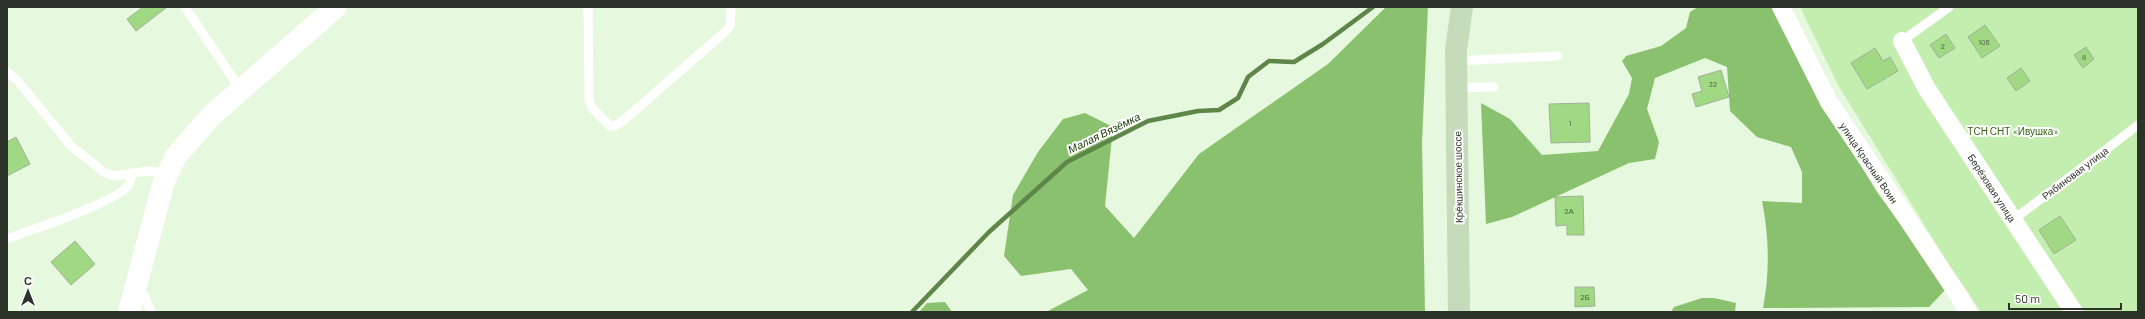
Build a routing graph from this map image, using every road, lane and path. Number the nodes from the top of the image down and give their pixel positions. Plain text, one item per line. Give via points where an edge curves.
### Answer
1 (185, 7) edge
2 (336, 7) edge
3 (588, 7) edge
4 (731, 7) edge
5 (1456, 7) edge
6 (1462, 7) edge
7 (1781, 7) edge
8 (1949, 7) edge
9 (1902, 41) joint
10 (1456, 51) junction
11 (1558, 56) dead end
12 (7, 72) edge
13 (1494, 87) dead end
14 (1456, 88) junction
15 (241, 90) junction
16 (2138, 125) edge
17 (132, 173) junction
18 (168, 173) junction
19 (2013, 220) junction
20 (7, 239) edge
21 (135, 289) junction
22 (129, 312) edge
23 (151, 312) edge
24 (1459, 312) edge
25 (1968, 312) edge
26 (2074, 312) edge

1 - 15 lane
2 - 15 street
3 - 4 lane via 589,100 592,108 610,126 624,120 726,31 730,26
5 - 10 street
6 - 10 main road, Крёкшинское шоссе
7 - 25 street, улица Красный Воин via 1829,102
8 - 9 lane
9 - 19 street, Берёзовая улица via 1927,89
10 - 11 lane
10 - 14 main road, Крёкшинское шоссе
12 - 17 lane via 22,86 71,146 105,173 114,176
13 - 14 lane
14 - 24 main road, Крёкшинское шоссе
15 - 18 street via 189,140 176,156
16 - 19 lane, Рябиновая улица
17 - 18 lane
17 - 20 lane via 131,181 126,188 96,205
18 - 21 street
19 - 26 street, Берёзовая улица
21 - 22 street
21 - 23 lane via 144,294

